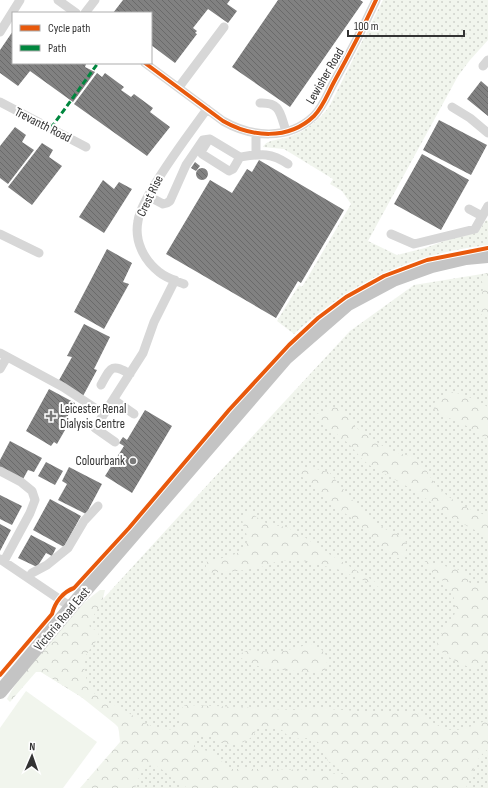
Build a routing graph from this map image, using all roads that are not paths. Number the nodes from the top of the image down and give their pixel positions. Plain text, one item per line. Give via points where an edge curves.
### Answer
1 (20, 0) edge
2 (58, 0) edge
3 (95, 0) edge
4 (376, 0) edge
5 (12, 12) edge
6 (75, 12) edge
7 (87, 12) edge
8 (12, 13) edge
9 (224, 27) dead end
10 (0, 32) edge
11 (145, 64) edge
12 (178, 87) junction
13 (0, 102) edge
14 (260, 103) dead end
15 (452, 107) dead end
16 (207, 109) junction
17 (286, 131) junction
18 (488, 133) edge
19 (256, 134) junction
20 (210, 139) junction
21 (86, 147) dead end
22 (256, 155) junction
23 (240, 157) junction
24 (288, 164) dead end
25 (148, 196) junction
26 (488, 206) edge
27 (469, 209) dead end
28 (482, 216) junction
29 (0, 234) edge
30 (391, 234) dead end
31 (39, 253) dead end
32 (488, 256) edge
33 (3, 355) edge
34 (0, 369) edge
35 (130, 374) junction
36 (101, 385) dead end
37 (114, 400) junction
38 (104, 414) junction
39 (134, 414) dead end
40 (115, 442) dead end
41 (0, 471) edge
42 (98, 506) dead end
43 (2, 560) edge
44 (28, 578) junction
45 (71, 607) junction
46 (0, 692) edge

1 - 5 street
2 - 6 street
3 - 7 street
4 - 17 street, Lewisher Road via 354,47 323,102 314,115 301,125
8 - 10 street
9 - 12 street
11 - 12 street, Lewisher Road
12 - 16 street, Lewisher Road
13 - 21 street, Trevanth Road
14 - 17 street via 268,103 279,110
15 - 18 street
16 - 19 street, Lewisher Road via 234,127
16 - 25 street, Crest Rise via 159,175
17 - 19 street, Lewisher Road
19 - 22 street
20 - 23 street
20 - 23 street via 202,154 229,171
20 - 25 street via 203,140 186,165 170,201 163,204
22 - 23 street
22 - 24 street via 277,157
25 - 35 street, Crest Rise via 137,222 140,248 149,263 160,273 180,282 154,322 143,354
26 - 28 street
27 - 28 street
28 - 30 street via 475,229 414,244
29 - 31 street
32 - 45 highway, Victoria Road East via 432,266 393,280 348,304 286,358
33 - 34 street
33 - 38 street via 63,387
35 - 36 street via 113,367
35 - 37 street, Crest Rise
37 - 38 street, Crest Rise
37 - 39 street
38 - 40 street, Crest Rise via 95,428
41 - 43 street via 32,491 35,500
42 - 44 street via 84,521 68,548
43 - 44 street
44 - 45 street
45 - 46 highway, Victoria Road East

